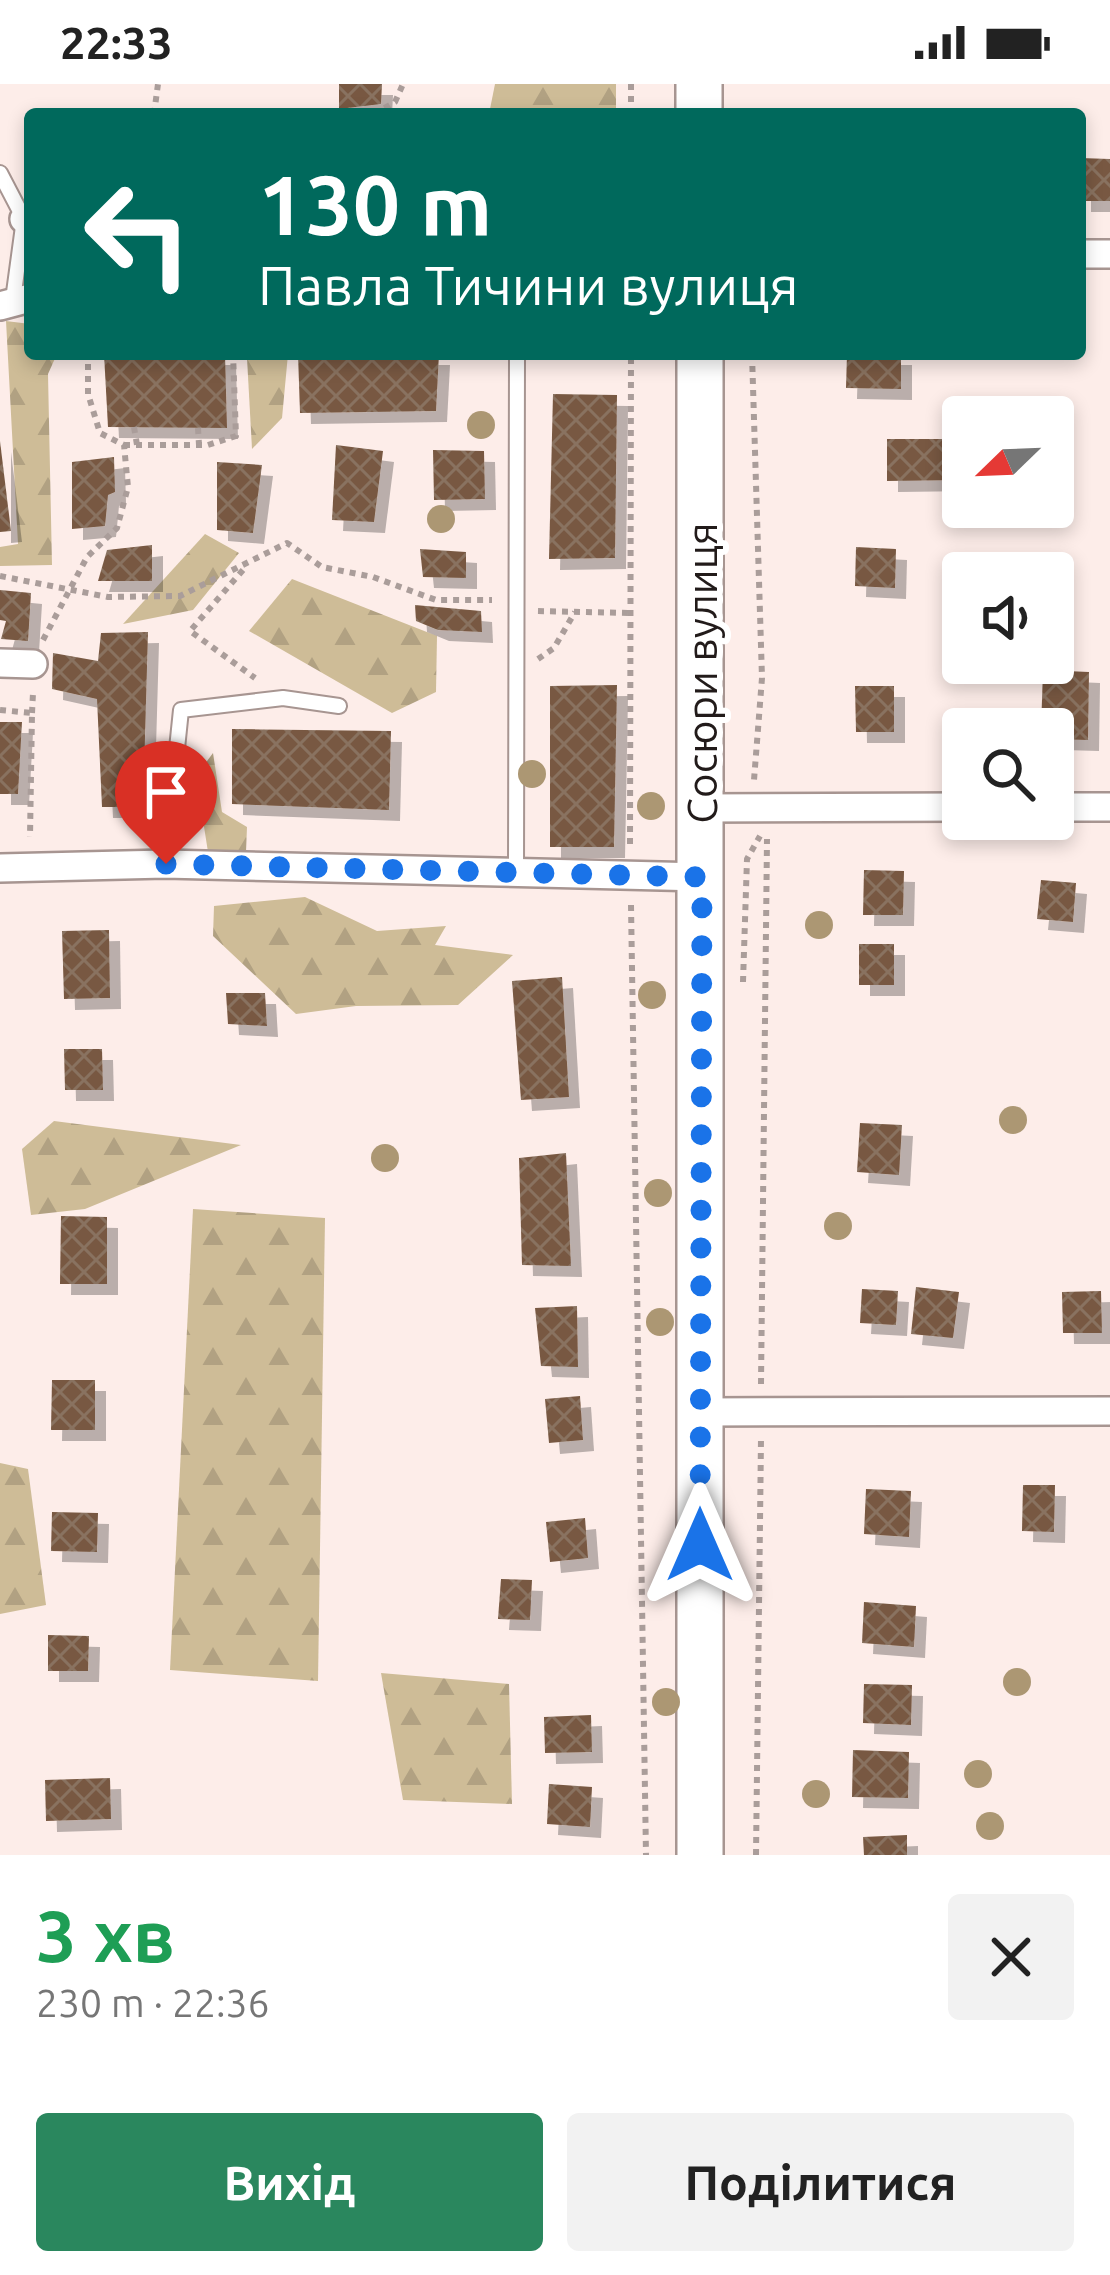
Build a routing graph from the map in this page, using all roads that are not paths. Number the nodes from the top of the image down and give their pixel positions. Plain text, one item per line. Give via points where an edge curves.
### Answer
1 (0, 173) edge
2 (24, 214) edge
3 (24, 238) edge
4 (14, 301) edge
5 (517, 360) edge
6 (700, 360) edge
7 (0, 663) edge
8 (33, 664) road end
9 (339, 706) dead end
10 (942, 807) edge
11 (1074, 807) edge
12 (1110, 807) edge
13 (703, 808) junction
14 (166, 864) junction
15 (0, 868) edge
16 (516, 873) junction
17 (702, 877) junction
18 (1110, 1411) edge
19 (701, 1412) junction
20 (700, 1855) edge

1 - 2 lane
3 - 4 lane
5 - 16 lane
6 - 13 main road, Сосюри вулиця
7 - 8 street
9 - 14 lane via 283,698 181,710
10 - 13 street
11 - 12 street
13 - 17 main road, Сосюри вулиця
14 - 15 street
14 - 16 street
16 - 17 street
17 - 19 main road, Сосюри вулиця
18 - 19 street
19 - 20 main road, Сосюри вулиця

